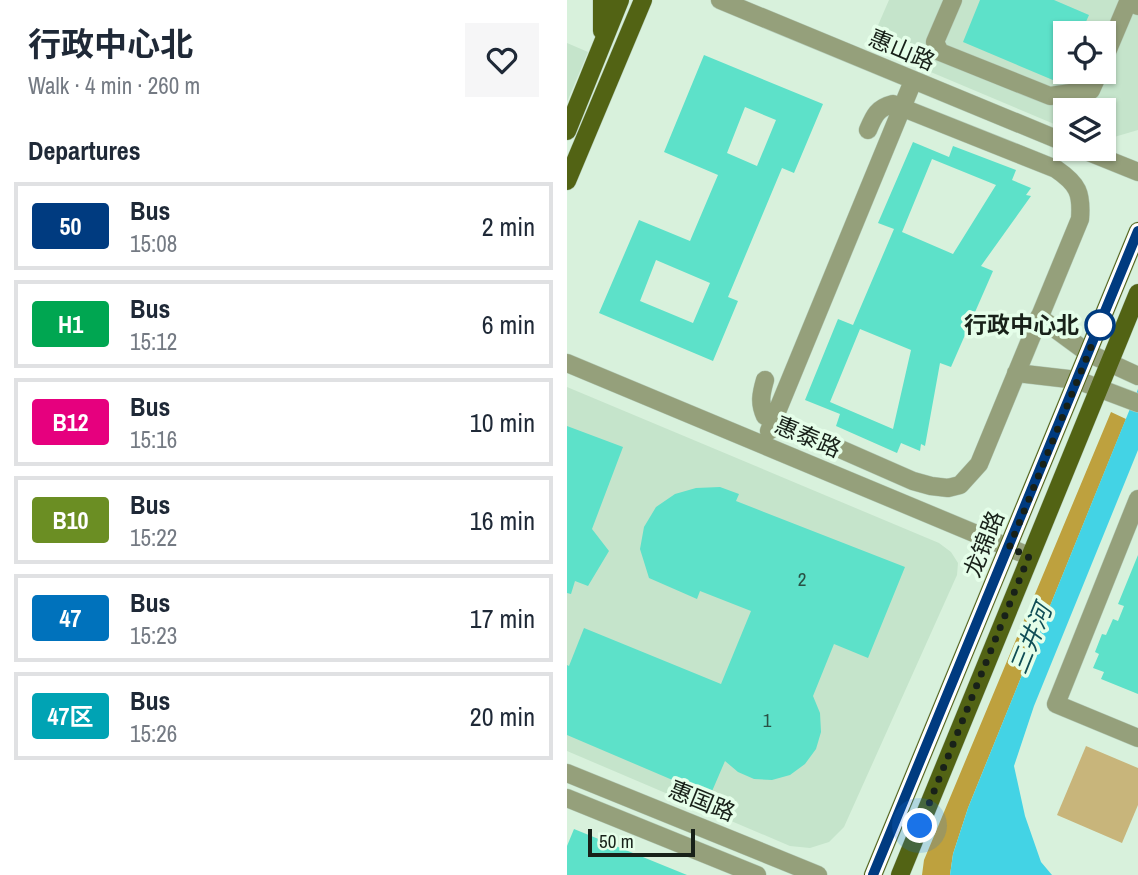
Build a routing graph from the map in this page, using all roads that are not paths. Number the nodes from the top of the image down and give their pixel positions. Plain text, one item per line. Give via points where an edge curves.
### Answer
1 (602, 0) edge
2 (620, 0) edge
3 (643, 0) edge
4 (720, 0) edge
5 (953, 0) edge
6 (1138, 6) edge
7 (1116, 30) edge
8 (601, 46) junction
9 (913, 81) junction
10 (1094, 84) edge
11 (902, 107) junction
12 (567, 131) edge
13 (868, 131) dead end
14 (1053, 138) edge
15 (1111, 161) edge
16 (1138, 172) edge
17 (567, 181) edge
18 (1138, 231) edge
19 (1138, 293) edge
20 (1039, 317) junction
21 (1088, 353) junction
22 (567, 363) edge
23 (1109, 363) junction
24 (1016, 373) junction
25 (1137, 376) edge
26 (765, 380) dead end
27 (1077, 380) junction
28 (1099, 387) junction
29 (1133, 401) edge
30 (773, 420) junction
31 (763, 445) junction
32 (1138, 499) edge
33 (1009, 548) junction
34 (1029, 556) junction
35 (1138, 738) edge
36 (567, 773) edge
37 (567, 798) edge
38 (757, 875) edge
39 (818, 875) edge
40 (873, 875) edge
41 (900, 875) edge

1 - 8 main road
2 - 8 main road
3 - 17 main road
4 - 9 street, 惠山路
5 - 10 street via 935,42 940,52 1050,96 1091,90
6 - 7 street via 1128,2
8 - 12 main road
9 - 11 street
9 - 14 street, 惠山路
11 - 13 street via 882,107
11 - 20 street via 1056,169 1078,189 1080,219
11 - 30 street
15 - 16 street
18 - 21 main road, 龙锦路
19 - 23 main road, 龙锦路
20 - 21 street
20 - 24 street
21 - 23 street
21 - 27 main road, 龙锦路
22 - 31 street, 惠泰路
23 - 25 street
23 - 28 main road, 龙锦路
24 - 27 street
24 - 30 street via 979,464 960,485 948,488 913,481
26 - 30 street via 761,407
27 - 28 street
27 - 33 main road, 龙锦路
28 - 29 street
28 - 34 main road, 龙锦路
30 - 31 street
31 - 33 street, 惠泰路
32 - 35 street via 1056,704
33 - 34 street, 惠泰路
33 - 40 main road, 龙锦路
34 - 41 main road, 龙锦路
36 - 39 street, 惠国路
37 - 38 street

